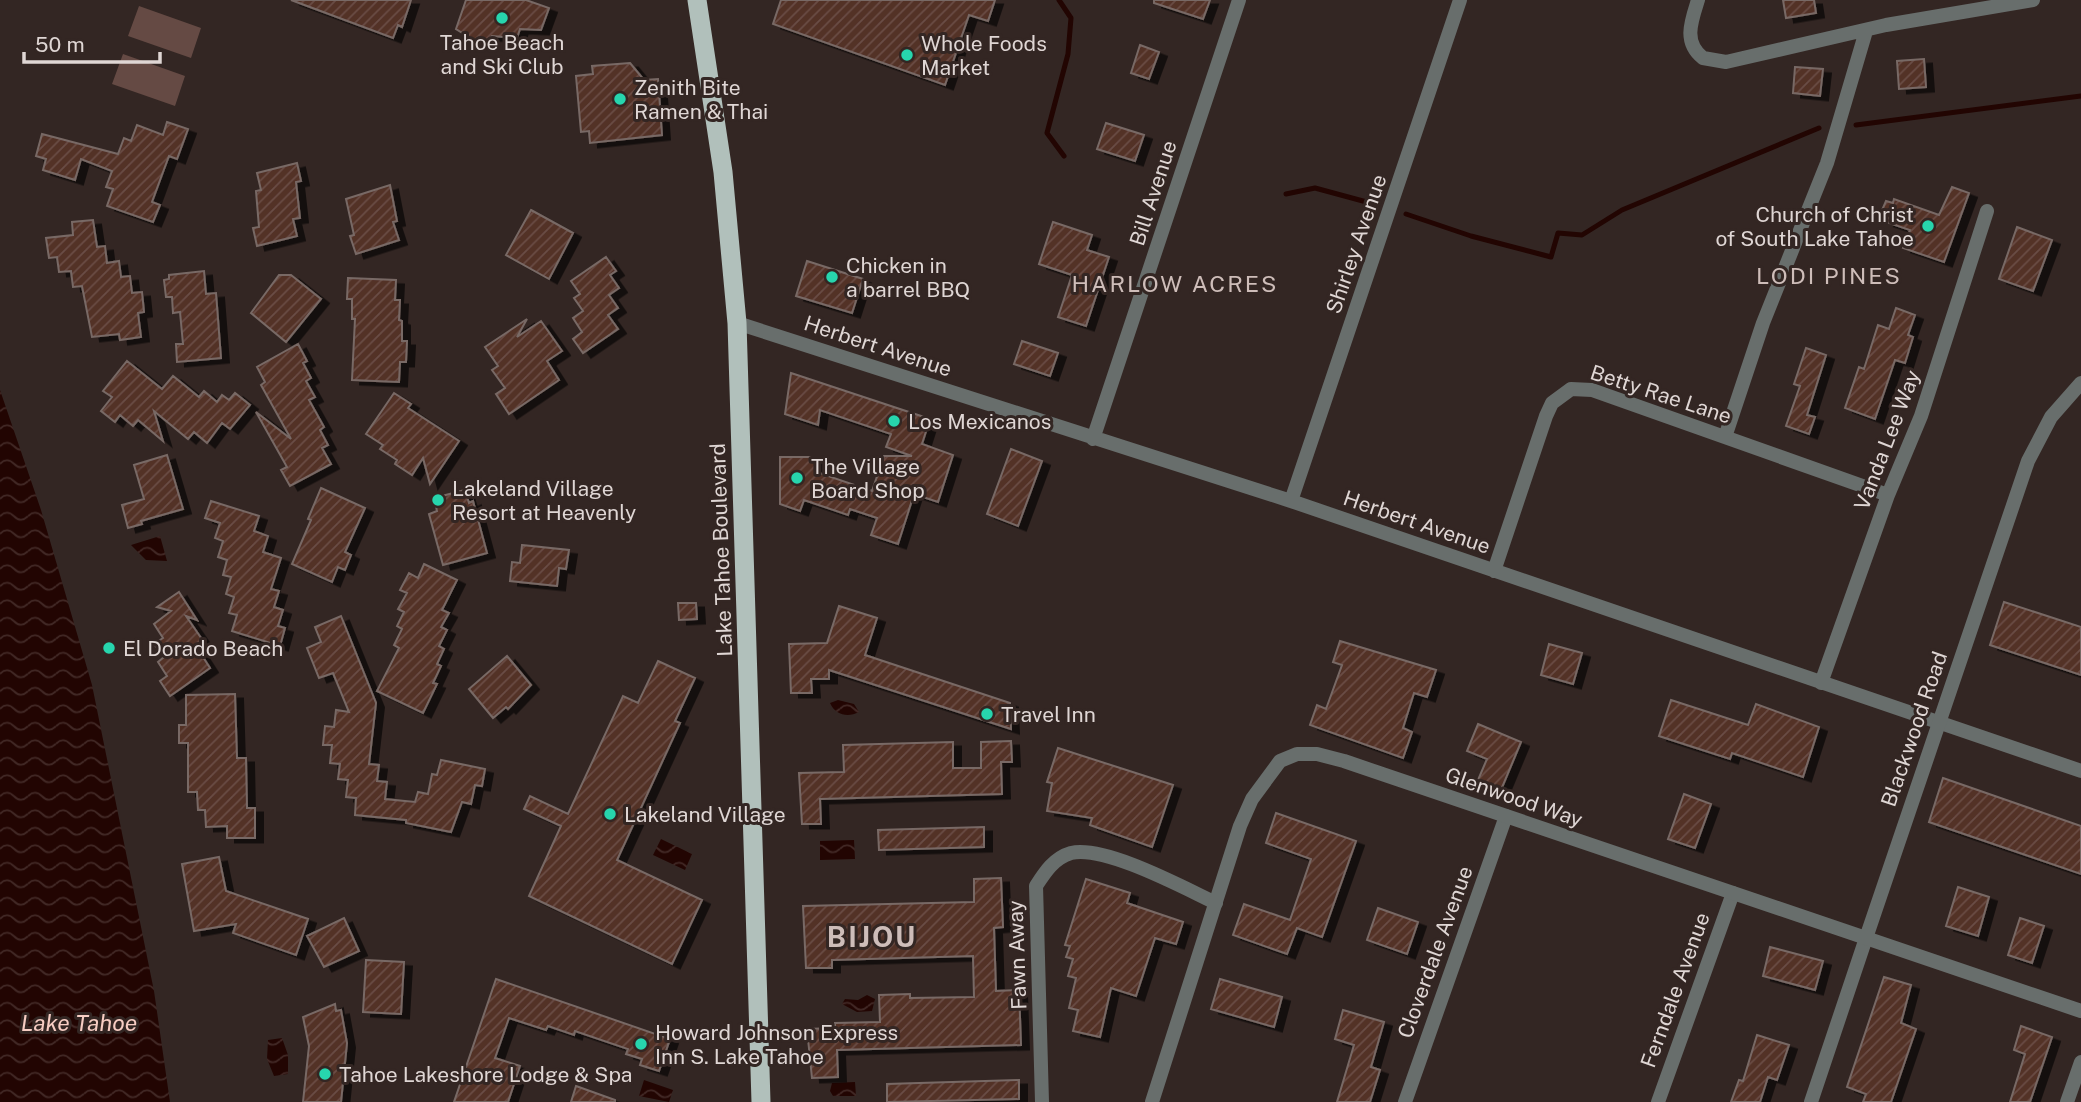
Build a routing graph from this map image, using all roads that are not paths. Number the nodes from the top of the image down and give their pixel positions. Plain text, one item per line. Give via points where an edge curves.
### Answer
1 (697, 0) edge
2 (1239, 0) edge
3 (1460, 0) edge
4 (1698, 0) edge
5 (2033, 0) edge
6 (1866, 31) junction
7 (1987, 211) dead end
8 (737, 323) junction
9 (2081, 383) edge
10 (1725, 437) junction
11 (1093, 439) junction
12 (1888, 495) junction
13 (1291, 501) junction
14 (1494, 571) junction
15 (1821, 683) junction
16 (1938, 723) junction
17 (2081, 771) edge
18 (1506, 816) junction
19 (1733, 893) junction
20 (1216, 903) junction
21 (1866, 939) junction
22 (2081, 1012) edge
23 (2081, 1062) edge
24 (761, 1102) edge
25 (1042, 1102) edge
26 (1152, 1102) edge
27 (1405, 1102) edge
28 (1658, 1102) edge
29 (1811, 1102) edge
30 (2067, 1102) edge

1 - 8 highway, Lake Tahoe Boulevard via 721,159
2 - 11 street, Bill Avenue
3 - 13 street, Shirley Avenue
4 - 6 street via 1690,41 1695,52 1714,62
5 - 6 street
6 - 10 street via 1827,163 1763,324
7 - 12 street, Vanda Lee Way via 1921,416
8 - 11 street, Herbert Avenue
8 - 24 highway, Lake Tahoe Boulevard
9 - 16 street, Blackwood Road via 2052,417 2028,461
10 - 12 street, Betty Rae Lane
10 - 14 street, Betty Rae Lane via 1592,390 1571,389 1546,416
11 - 13 street, Herbert Avenue
12 - 15 street, Vanda Lee Way
13 - 14 street, Herbert Avenue
14 - 15 street, Herbert Avenue
15 - 16 street, Herbert Avenue
16 - 17 street, Herbert Avenue
16 - 21 street, Blackwood Road
18 - 19 street, Glenwood Way
18 - 20 street, Glenwood Way via 1344,761 1297,754 1280,761 1252,799
18 - 27 street, Cloverdale Avenue
19 - 21 street, Glenwood Way
19 - 28 street, Ferndale Avenue
20 - 25 street, Fawn Away via 1114,858 1072,853 1048,866 1036,886
20 - 26 street, Glenwood Way
21 - 22 street, Glenwood Way
21 - 29 street, Blackwood Road
23 - 30 street

